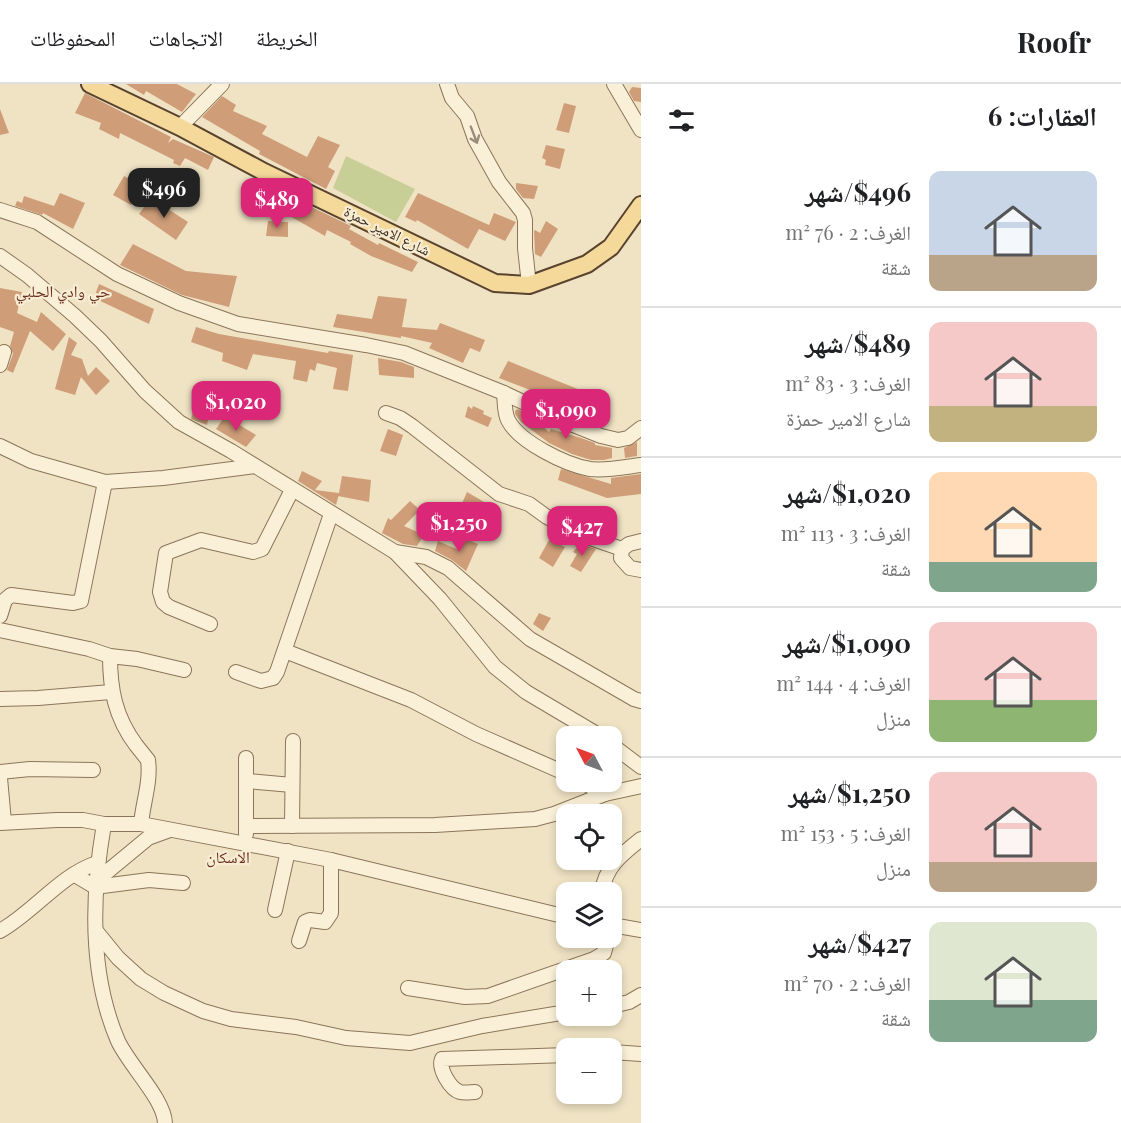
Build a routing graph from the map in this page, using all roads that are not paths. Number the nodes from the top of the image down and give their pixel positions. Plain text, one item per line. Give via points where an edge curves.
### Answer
1 (90, 84) edge
2 (222, 84) edge
3 (447, 84) edge
4 (614, 84) edge
5 (180, 128) junction
6 (641, 130) edge
7 (641, 205) edge
8 (0, 210) edge
9 (0, 256) edge
10 (529, 285) junction
11 (504, 393) junction
12 (386, 413) dead end
13 (641, 428) edge
14 (0, 446) edge
15 (641, 465) edge
16 (255, 466) junction
17 (105, 482) junction
18 (292, 490) junction
19 (331, 514) junction
20 (641, 541) edge
21 (622, 549) junction
22 (395, 552) junction
23 (641, 570) edge
24 (0, 616) edge
25 (210, 624) dead end
26 (0, 630) edge
27 (285, 651) junction
28 (110, 656) junction
29 (184, 670) dead end
30 (236, 672) dead end
31 (111, 692) junction
32 (0, 699) edge
33 (641, 701) edge
34 (583, 726) edge
35 (293, 741) dead end
36 (622, 753) edge
37 (246, 758) dead end
38 (641, 767) edge
39 (556, 769) edge
40 (93, 771) dead end
41 (0, 772) edge
42 (0, 778) edge
43 (247, 781) junction
44 (292, 785) junction
45 (641, 786) edge
46 (601, 792) edge
47 (605, 794) junction
48 (2, 823) edge
49 (104, 824) junction
50 (141, 824) junction
51 (246, 826) junction
52 (292, 826) junction
53 (170, 830) junction
54 (641, 839) edge
55 (246, 845) junction
56 (288, 851) junction
57 (331, 860) junction
58 (97, 862) junction
59 (75, 875) junction
60 (603, 882) edge
61 (96, 884) junction
62 (183, 884) dead end
63 (275, 910) dead end
64 (556, 913) edge
65 (622, 927) edge
66 (641, 930) edge
67 (0, 931) edge
68 (96, 931) junction
69 (299, 941) dead end
70 (605, 948) edge
71 (408, 988) dead end
72 (641, 995) edge
73 (622, 1004) edge
74 (556, 1014) edge
75 (622, 1053) edge
76 (556, 1054) edge
77 (641, 1054) edge
78 (475, 1092) dead end
79 (164, 1123) edge

1 - 5 main road, شارع الامير حمزة
2 - 5 street
3 -> 10 street via 499,182 523,213
4 - 6 street
5 - 10 main road, شارع الامير حمزة via 481,278
7 - 10 main road, شارع الامير حمزة via 599,256
8 - 11 street via 37,222 117,274 207,314 254,328 404,353
9 - 16 street via 75,316 179,422
11 - 13 street via 601,436 618,440
11 - 15 street via 506,418 533,446 590,469
12 - 21 street via 412,426 499,494 529,504 573,531
14 - 17 street via 31,461
16 - 17 street
16 - 18 street
17 - 24 street via 81,601 11,595
18 - 19 street
18 - 25 street via 258,551 201,540 166,553 160,592 163,602
19 - 22 street
19 - 27 street
20 - 21 street
21 - 23 street via 625,564
22 - 33 street via 426,557 448,568 530,639
22 - 34 street via 440,599 495,668 526,692
26 - 28 street
27 - 30 street via 273,678 261,681
27 - 39 street via 411,700
28 - 29 street
28 - 31 street
31 - 32 street
31 - 50 street via 125,727 148,760
35 - 44 street
36 - 38 street
37 - 43 street
40 - 41 street
42 - 48 street
43 - 44 street
43 - 51 street
44 - 52 street
45 - 47 street
46 - 47 street
47 - 52 street via 535,819 435,825
48 - 49 street via 83,820
49 - 50 street
49 - 58 street
50 - 53 street
51 - 52 street
51 - 55 street
53 - 55 street
53 - 61 street via 148,838
54 - 60 street via 611,865
55 - 56 street
56 - 57 street
56 - 63 street
57 - 64 street
57 - 69 street via 331,913 325,922 305,922
58 - 59 street
58 - 61 street
59 - 61 street
59 - 67 street
61 - 62 street via 149,880
61 - 68 street
65 - 66 street
68 - 74 street via 141,979 203,1011 231,1019 346,1038 410,1043
68 - 79 street via 111,1021 124,1052 163,1111
70 - 71 street via 594,959 488,996
72 - 73 street
75 - 77 street
76 - 78 street via 442,1059 442,1070 454,1089

